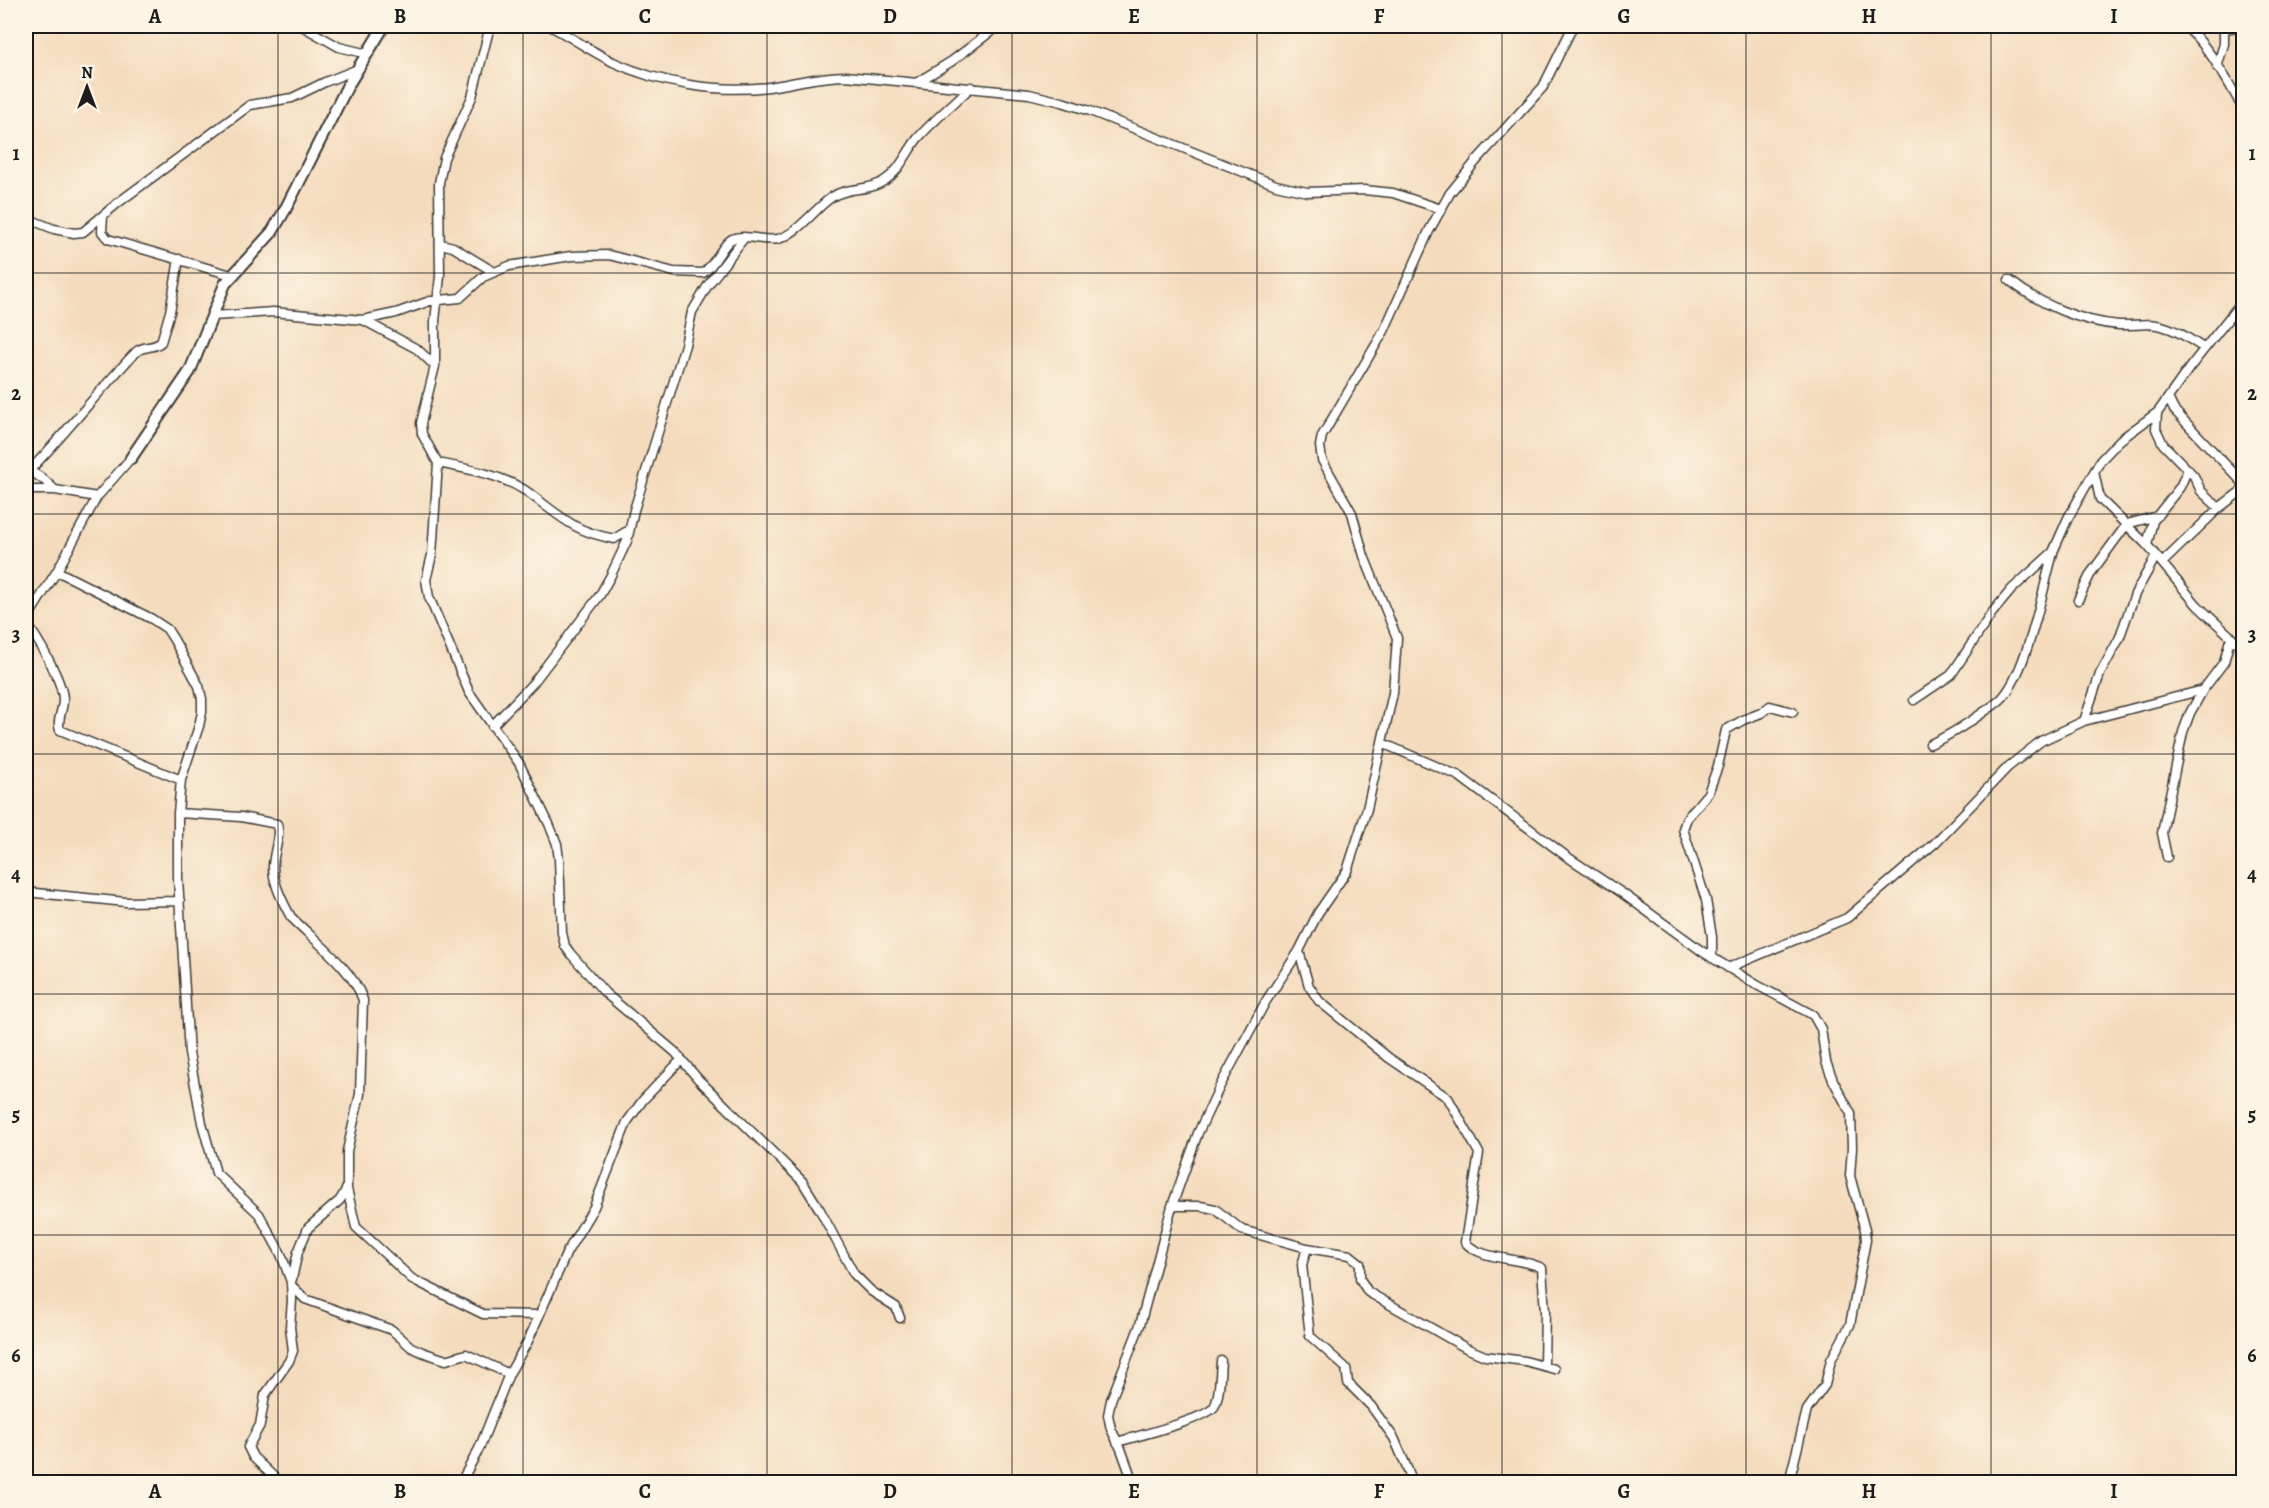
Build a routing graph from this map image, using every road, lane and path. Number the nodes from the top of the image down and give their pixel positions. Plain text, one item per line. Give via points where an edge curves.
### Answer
1 (302, 26) edge
2 (384, 26) edge
3 (490, 26) edge
4 (549, 26) edge
5 (998, 26) edge
6 (1573, 26) edge
7 (2184, 26) edge
8 (2243, 26) edge
9 (2224, 27) edge
10 (368, 54) junction
11 (2217, 67) junction
12 (358, 69) junction
13 (918, 82) junction
14 (971, 87) junction
15 (2244, 111) edge
16 (1441, 209) junction
17 (103, 216) junction
18 (26, 218) edge
19 (744, 238) junction
20 (441, 244) junction
21 (179, 259) junction
22 (494, 272) junction
23 (231, 275) junction
24 (2009, 280) dead end
25 (2244, 299) edge
26 (437, 301) junction
27 (213, 316) junction
28 (363, 320) junction
29 (2204, 348) junction
30 (435, 366) junction
31 (2168, 398) junction
32 (2157, 413) junction
33 (131, 458) joint
34 (438, 463) junction
35 (28, 469) edge
36 (2188, 469) junction
37 (2094, 472) junction
38 (2241, 480) edge
39 (2244, 489) edge
40 (26, 490) edge
41 (55, 490) junction
42 (97, 497) junction
43 (2219, 508) junction
44 (2157, 516) junction
45 (2127, 524) junction
46 (630, 529) junction
47 (2147, 545) junction
48 (2053, 552) junction
49 (2159, 559) junction
50 (57, 571) junction
51 (2078, 600) dead end
52 (26, 621) edge
53 (2231, 636) junction
54 (2242, 646) edge
55 (2224, 662) junction
56 (2203, 690) junction
57 (1914, 700) dead end
58 (1793, 712) dead end
59 (2084, 721) junction
60 (492, 726) junction
61 (1382, 742) junction
62 (1930, 744) dead end
63 (181, 780) junction
64 (178, 813) junction
65 (2167, 857) dead end
66 (26, 892) edge
67 (180, 901) junction
68 (1299, 951) junction
69 (1712, 958) junction
70 (1728, 968) junction
71 (681, 1060) junction
72 (347, 1188) junction
73 (1172, 1206) junction
74 (1307, 1248) junction
75 (291, 1283) junction
76 (539, 1315) junction
77 (900, 1318) dead end
78 (1221, 1361) dead end
79 (1544, 1365) junction
80 (1554, 1369) dead end
81 (509, 1374) junction
82 (1117, 1442) junction
83 (279, 1482) edge
84 (461, 1482) edge
85 (1133, 1482) edge
86 (1413, 1482) edge
87 (1789, 1482) edge

1 - 10 street via 339,47
2 - 10 street
3 - 20 street via 472,97 441,170
4 - 13 street via 617,63 665,80 705,88 769,87 838,76
5 - 13 street
6 - 16 street via 1543,87 1465,174
7 - 11 street via 2200,41
8 - 9 street
9 - 11 street
10 - 12 street
11 - 15 street
12 - 17 street via 292,98 250,105
12 - 23 street via 272,232
13 - 14 street
14 - 16 street via 1029,94 1076,106 1276,185 1307,192 1393,193
14 - 19 street via 932,123 886,180 869,189 847,190 833,196 780,239
16 - 61 street via 1383,331 1326,426 1320,446 1326,469 1352,513 1364,556 1397,638 1393,693
17 - 18 street via 79,233 54,230
17 - 21 street via 102,232 108,240
19 - 22 street via 731,240 710,268 695,275 599,254 548,259
19 - 46 street via 692,312
20 - 22 street
20 - 26 street
21 - 23 street
21 - 35 street via 161,342 138,349 47,454
22 - 26 street via 460,298
23 - 27 street
24 - 29 street via 2033,296 2080,317 2116,325 2146,323 2168,327
25 - 29 street
26 - 28 street
26 - 30 street
27 - 28 street via 273,312
27 - 33 street via 190,371
28 - 30 street via 417,349
29 - 31 street
30 - 34 street via 421,429
31 - 32 street
31 - 38 street via 2174,410
32 - 36 street via 2156,429 2163,444
32 - 37 street via 2120,440
33 - 42 street
34 - 46 street via 479,471 512,484 588,532 614,539
34 - 60 street via 427,592 462,678
35 - 41 street
36 - 43 street via 2201,491
36 - 44 street via 2180,487
37 - 45 street via 2100,499
37 - 48 street
39 - 43 street
40 - 41 street
41 - 42 street
42 - 50 street
43 - 49 street
44 - 45 street
44 - 47 street
45 - 47 street
45 - 51 street via 2091,573
46 - 60 street via 600,595 533,683
47 - 49 street
48 - 57 street via 1992,612 1951,675
48 - 62 street via 2027,646 2005,696 1955,733
49 - 53 street via 2197,605
49 - 59 street via 2135,594
50 - 52 street
50 - 63 street via 152,619 174,639 199,686 202,707
52 - 63 street via 61,689 60,730
53 - 54 street
53 - 55 street
54 - 55 street
55 - 56 street
56 - 59 street
56 - 65 street via 2186,725 2172,781 2162,833
58 - 69 street via 1768,707 1726,730 1708,793 1685,823 1684,835 1706,900
59 - 70 street via 2031,747 1935,843 1847,918
60 - 71 street via 528,781 556,844 565,946 605,993
61 - 68 street via 1367,809 1347,871 1318,913
61 - 69 street via 1459,776
63 - 64 street
64 - 67 street
64 - 72 street via 277,824 273,872 286,908 360,992 361,1079 347,1150
66 - 67 street via 126,902
67 - 75 street via 191,1067 213,1167 259,1214 281,1254
68 - 73 street via 1266,1001 1220,1086
68 - 79 street via 1309,986 1319,1001 1389,1058 1452,1102 1479,1153 1465,1242 1476,1250 1542,1270
69 - 70 street
70 - 87 street via 1810,1013 1820,1025 1826,1062 1851,1114 1850,1176 1865,1230 1850,1325 1831,1360 1825,1385 1807,1410
71 - 76 street via 627,1122 594,1207 567,1252
71 - 77 street via 802,1181 854,1274 896,1307
72 - 75 street via 340,1200 308,1228
72 - 76 street via 356,1227 412,1279 483,1314
73 - 74 street via 1215,1209 1242,1230
73 - 82 street via 1140,1325 1111,1400 1108,1415
74 - 79 street via 1353,1257 1360,1263 1360,1280 1368,1292 1475,1353
74 - 86 street via 1302,1265 1310,1336 1346,1368 1348,1383 1394,1438
75 - 81 street via 305,1299 392,1330 422,1352 446,1360 466,1354
75 - 83 street via 293,1351 265,1395 260,1425 248,1447
76 - 81 street
78 - 82 street via 1216,1400 1210,1411
79 - 80 street
81 - 84 street via 479,1449
82 - 85 street

